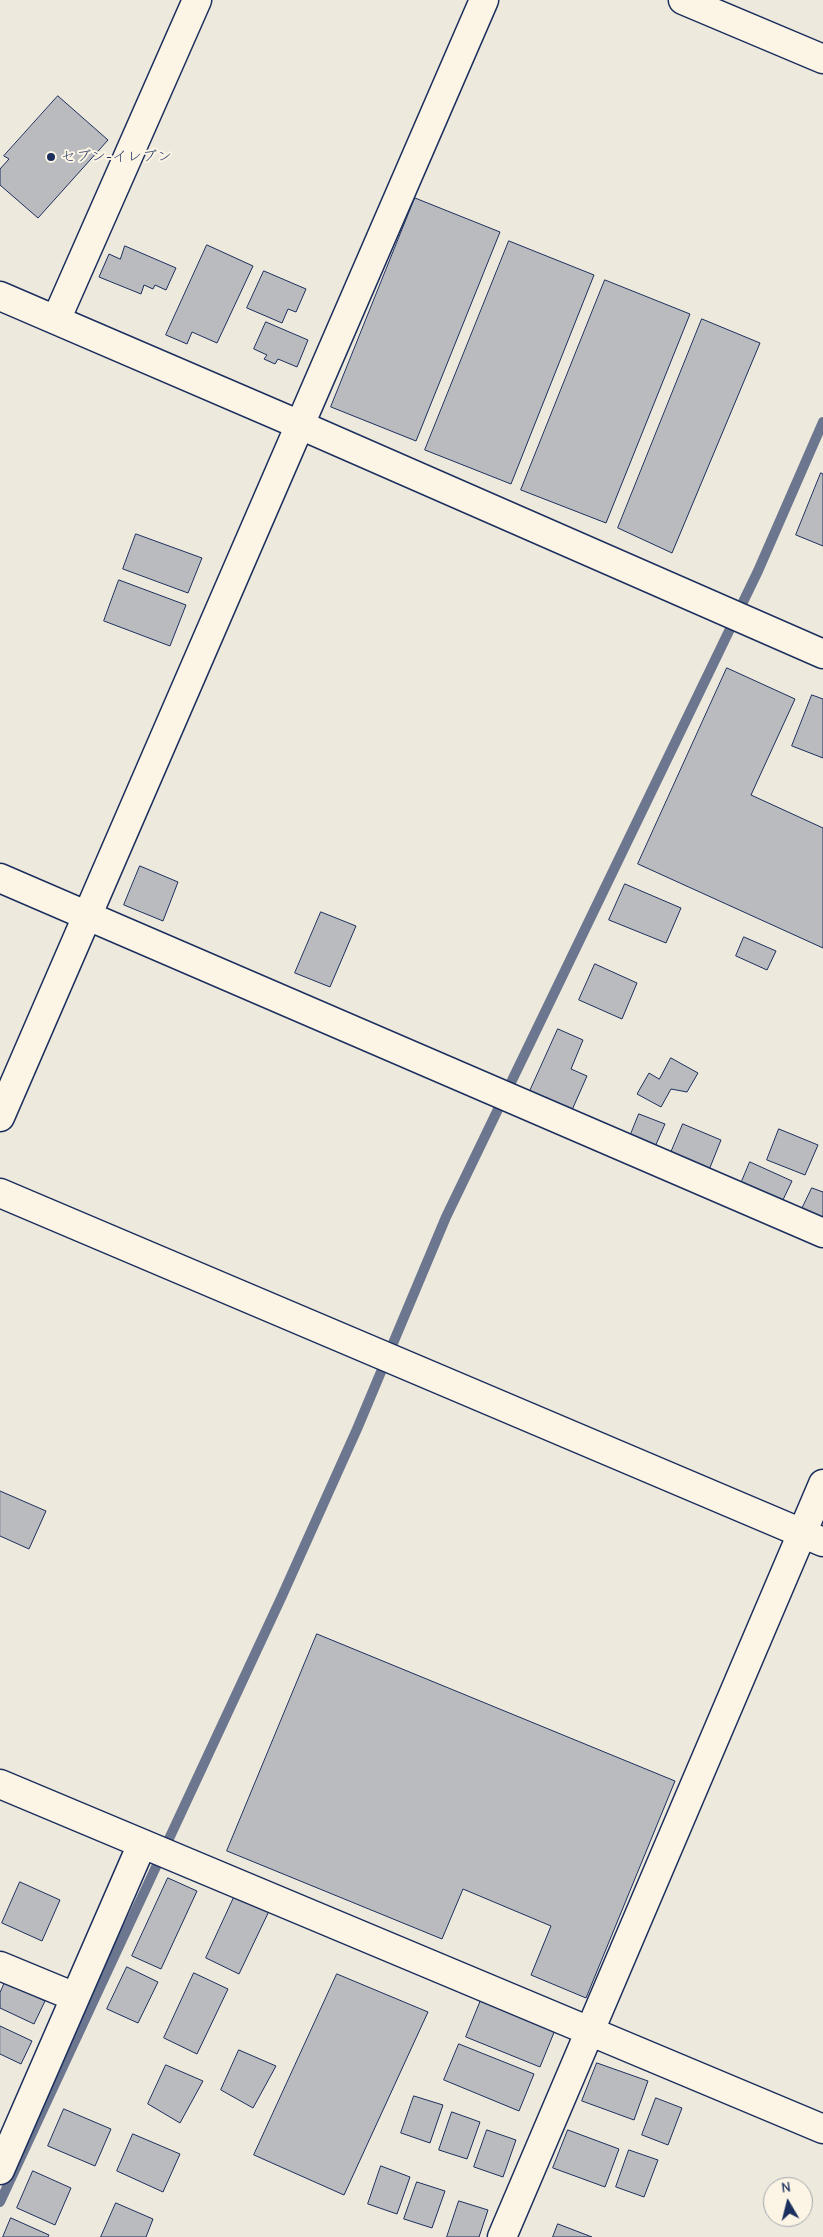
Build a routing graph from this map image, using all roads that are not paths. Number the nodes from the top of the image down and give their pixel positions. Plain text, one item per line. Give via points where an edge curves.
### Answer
1 (196, 0) edge
2 (484, 0) edge
3 (683, 0) edge
4 (823, 59) edge
5 (0, 296) edge
6 (56, 320) junction
7 (300, 425) junction
8 (823, 654) edge
9 (0, 878) edge
10 (87, 917) junction
11 (0, 1117) edge
12 (0, 1193) edge
13 (823, 1233) edge
14 (823, 1484) edge
15 (813, 1538) edge
16 (0, 1784) edge
17 (142, 1844) junction
18 (0, 1966) edge
19 (75, 1997) junction
20 (590, 2030) junction
21 (823, 2128) edge
22 (0, 2170) edge
23 (502, 2237) edge

1 - 6 street
2 - 7 street
3 - 4 street
5 - 6 street
6 - 7 street
7 - 8 street
7 - 10 street
9 - 10 street
10 - 11 street
10 - 13 street
12 - 15 street
14 - 15 street
15 - 20 street
16 - 17 street
17 - 19 street
17 - 20 street
18 - 19 street
19 - 22 street
20 - 21 street
20 - 23 street

